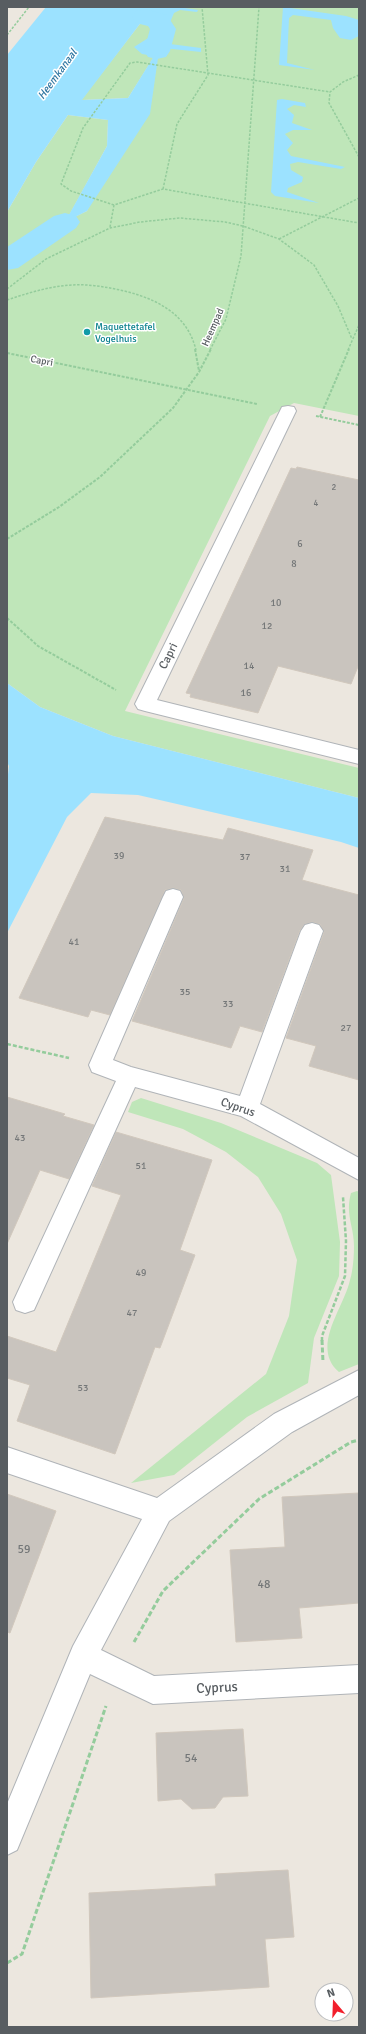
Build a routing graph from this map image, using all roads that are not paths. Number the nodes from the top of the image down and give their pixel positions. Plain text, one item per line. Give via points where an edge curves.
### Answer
1 (288, 410) road end
2 (359, 757) edge
3 (173, 897) dead end
4 (312, 931) dead end
5 (129, 1076) junction
6 (247, 1108) junction
7 (352, 1166) edge
8 (25, 1302) dead end
9 (359, 1382) edge
10 (7, 1460) edge
11 (160, 1512) junction
12 (83, 1656) junction
13 (359, 1679) edge
14 (7, 1840) edge

1 - 2 street, Capri via 145,704
3 - 5 street, Cyprus via 100,1065
4 - 6 street
5 - 6 street, Cyprus
5 - 8 street
6 - 7 street, Cyprus
9 - 11 street via 283,1423
10 - 11 street
11 - 12 street
12 - 13 street, Cyprus via 153,1690
12 - 14 street

